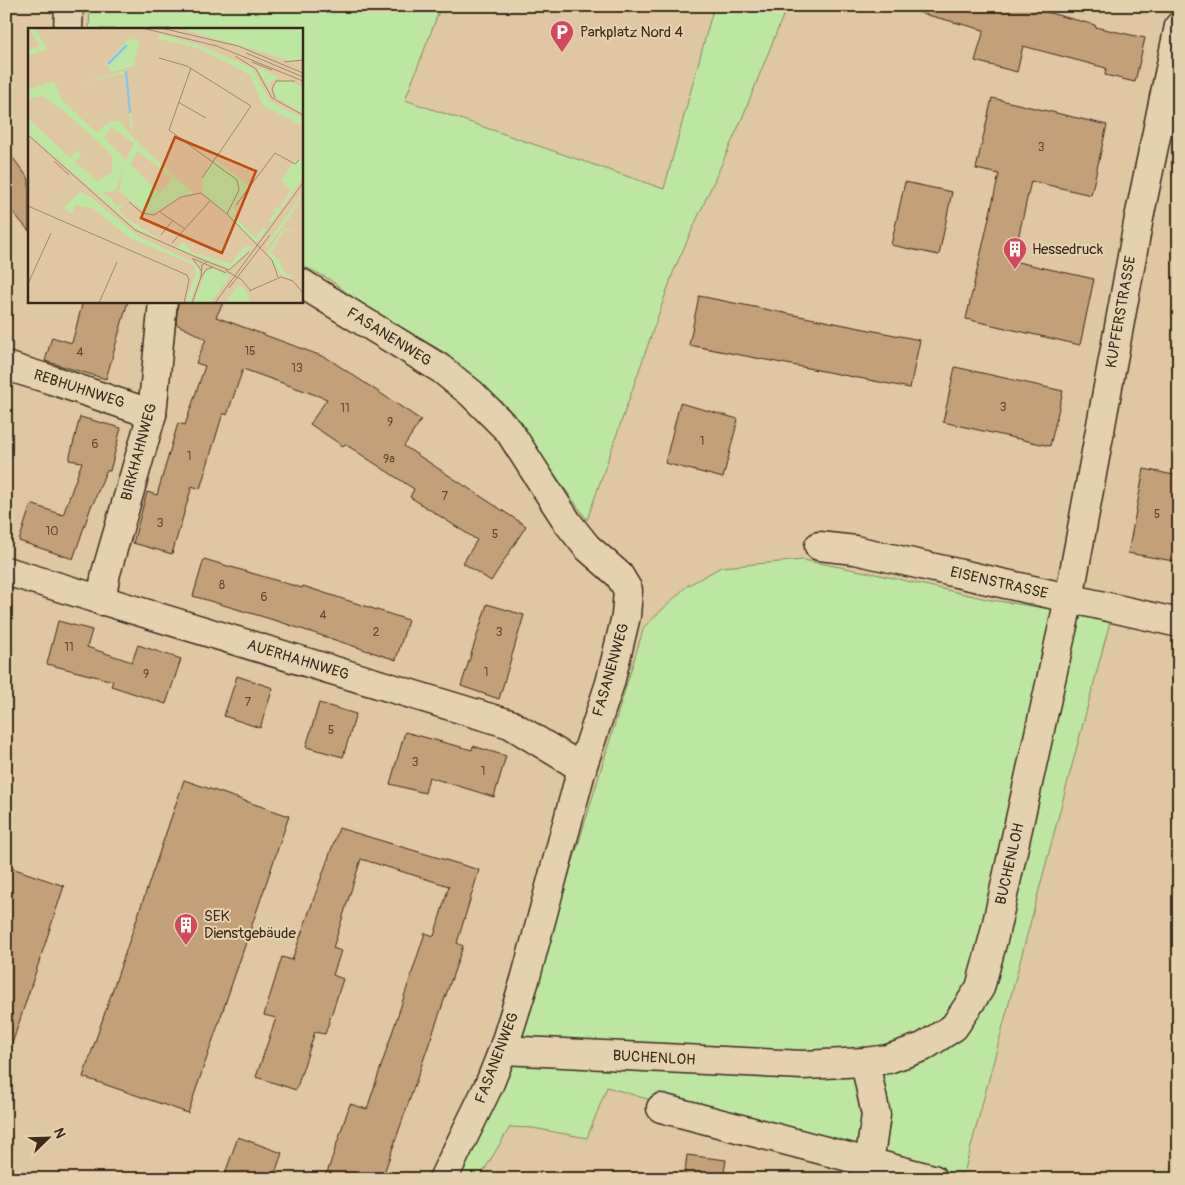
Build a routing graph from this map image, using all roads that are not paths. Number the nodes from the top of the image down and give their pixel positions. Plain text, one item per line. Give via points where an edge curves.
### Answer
1 (70, 6) edge
2 (1179, 26) edge
3 (68, 28) edge
4 (302, 285) edge
5 (163, 302) edge
6 (6, 366) edge
7 (152, 414) junction
8 (819, 546) dead end
9 (6, 571) edge
10 (1069, 599) junction
11 (101, 601) junction
12 (1179, 623) edge
13 (582, 768) junction
14 (503, 1050) junction
15 (865, 1062) junction
16 (661, 1108) dead end
17 (869, 1162) junction
18 (443, 1179) edge
19 (933, 1179) edge

1 - 3 street
2 - 10 street, KUPFERSTRASSE via 1139,218
4 - 13 street, FASANENWEG via 441,369 471,392 509,431 568,524 587,547 619,575 628,590 626,616 610,683
5 - 7 street, BIRKHAHNWEG
6 - 7 street, REBHUHNWEG
7 - 11 street, BIRKHAHNWEG via 106,573
8 - 10 street, EISENSTRASSE via 855,550
9 - 11 street, AUERHAHNWEG
10 - 12 street, EISENSTRASSE
10 - 15 street, BUCHENLOH via 980,988 954,1028 923,1047
11 - 13 street, AUERHAHNWEG via 510,724
13 - 14 street, FASANENWEG
14 - 15 street, BUCHENLOH via 803,1065
14 - 18 street, FASANENWEG
15 - 17 street via 876,1115
16 - 17 street
17 - 19 street

